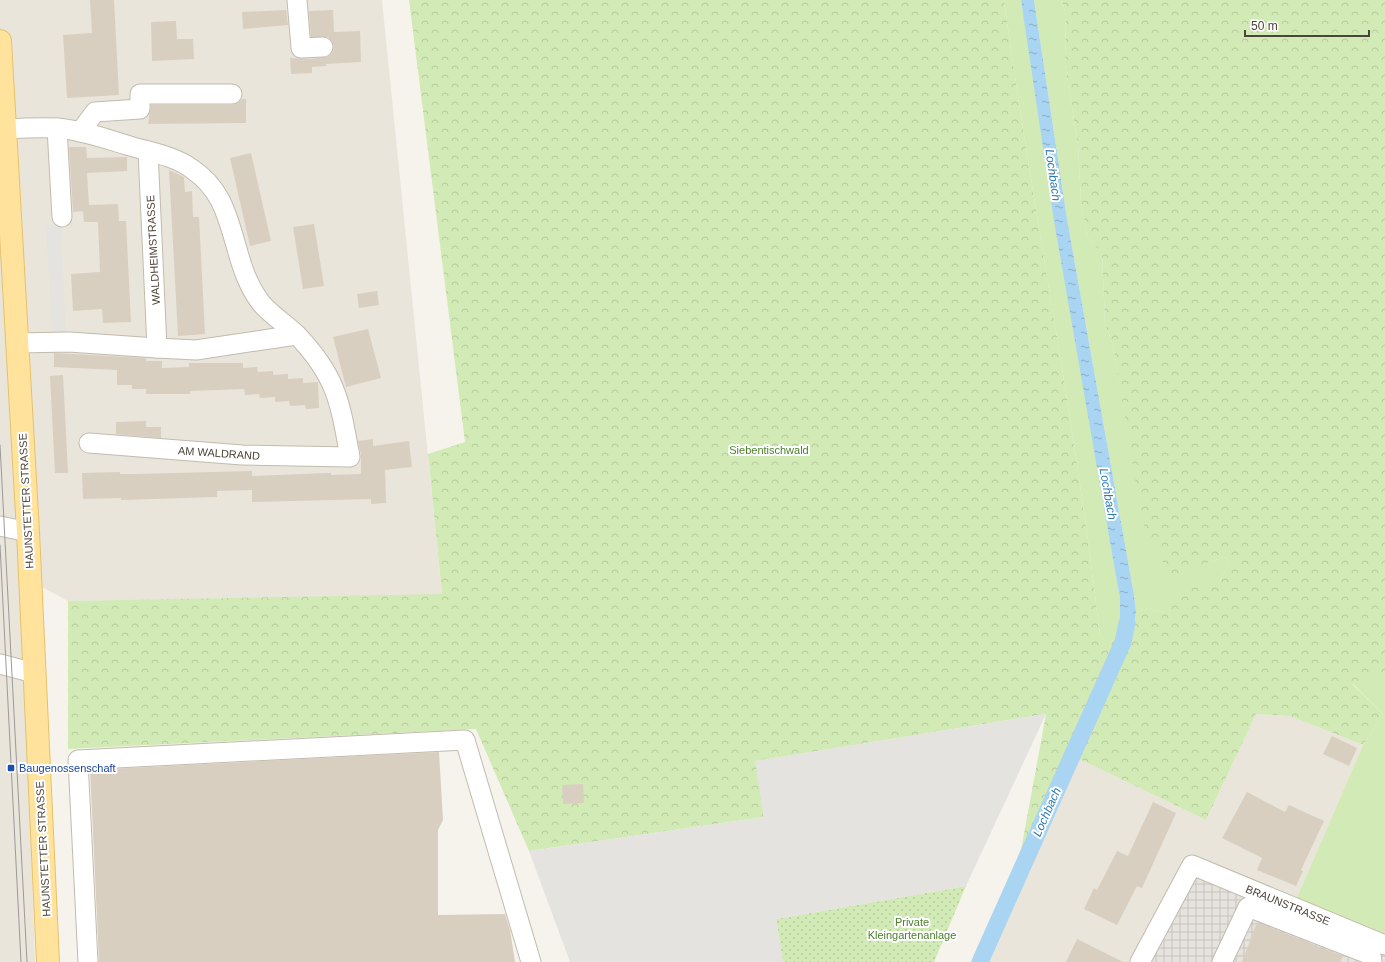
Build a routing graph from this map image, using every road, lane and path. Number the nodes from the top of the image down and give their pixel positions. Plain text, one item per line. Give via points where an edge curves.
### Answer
1 (297, 0) edge
2 (0, 41) edge
3 (323, 47) dead end
4 (232, 94) dead end
5 (57, 128) junction
6 (5, 129) junction
7 (80, 132) junction
8 (148, 151) junction
9 (62, 217) dead end
10 (296, 335) junction
11 (17, 343) junction
12 (157, 348) junction
13 (89, 443) dead end
14 (0, 526) edge
15 (28, 532) junction
16 (0, 664) edge
17 (34, 673) junction
18 (1385, 945) edge
19 (48, 962) edge
20 (88, 962) edge
21 (531, 962) edge
22 (1140, 962) edge
23 (1222, 962) edge
24 (1372, 962) edge

1 - 3 street via 301,48
2 - 6 main road, HAUNSTETTER STRASSE
4 - 7 street via 140,94 140,109 95,112
5 - 6 street
5 - 7 street
5 - 9 street
6 - 11 main road, HAUNSTETTER STRASSE
7 - 8 street
8 - 10 street via 191,168 211,184 230,224 243,271 250,285 262,304
8 - 12 street, WALDHEIMSTRASSE
10 - 12 street via 196,350
10 - 13 street, AM WALDRAND via 318,358 332,381 341,406 350,457 250,456
11 - 12 street via 69,342
11 - 15 main road, HAUNSTETTER STRASSE
14 - 15 street
15 - 17 main road, HAUNSTETTER STRASSE
16 - 17 street
17 - 19 main road, HAUNSTETTER STRASSE
18 - 22 street, BRAUNSTRASSE via 1192,865
20 - 21 street via 78,760 465,740
23 - 24 street via 1248,907 1371,955

